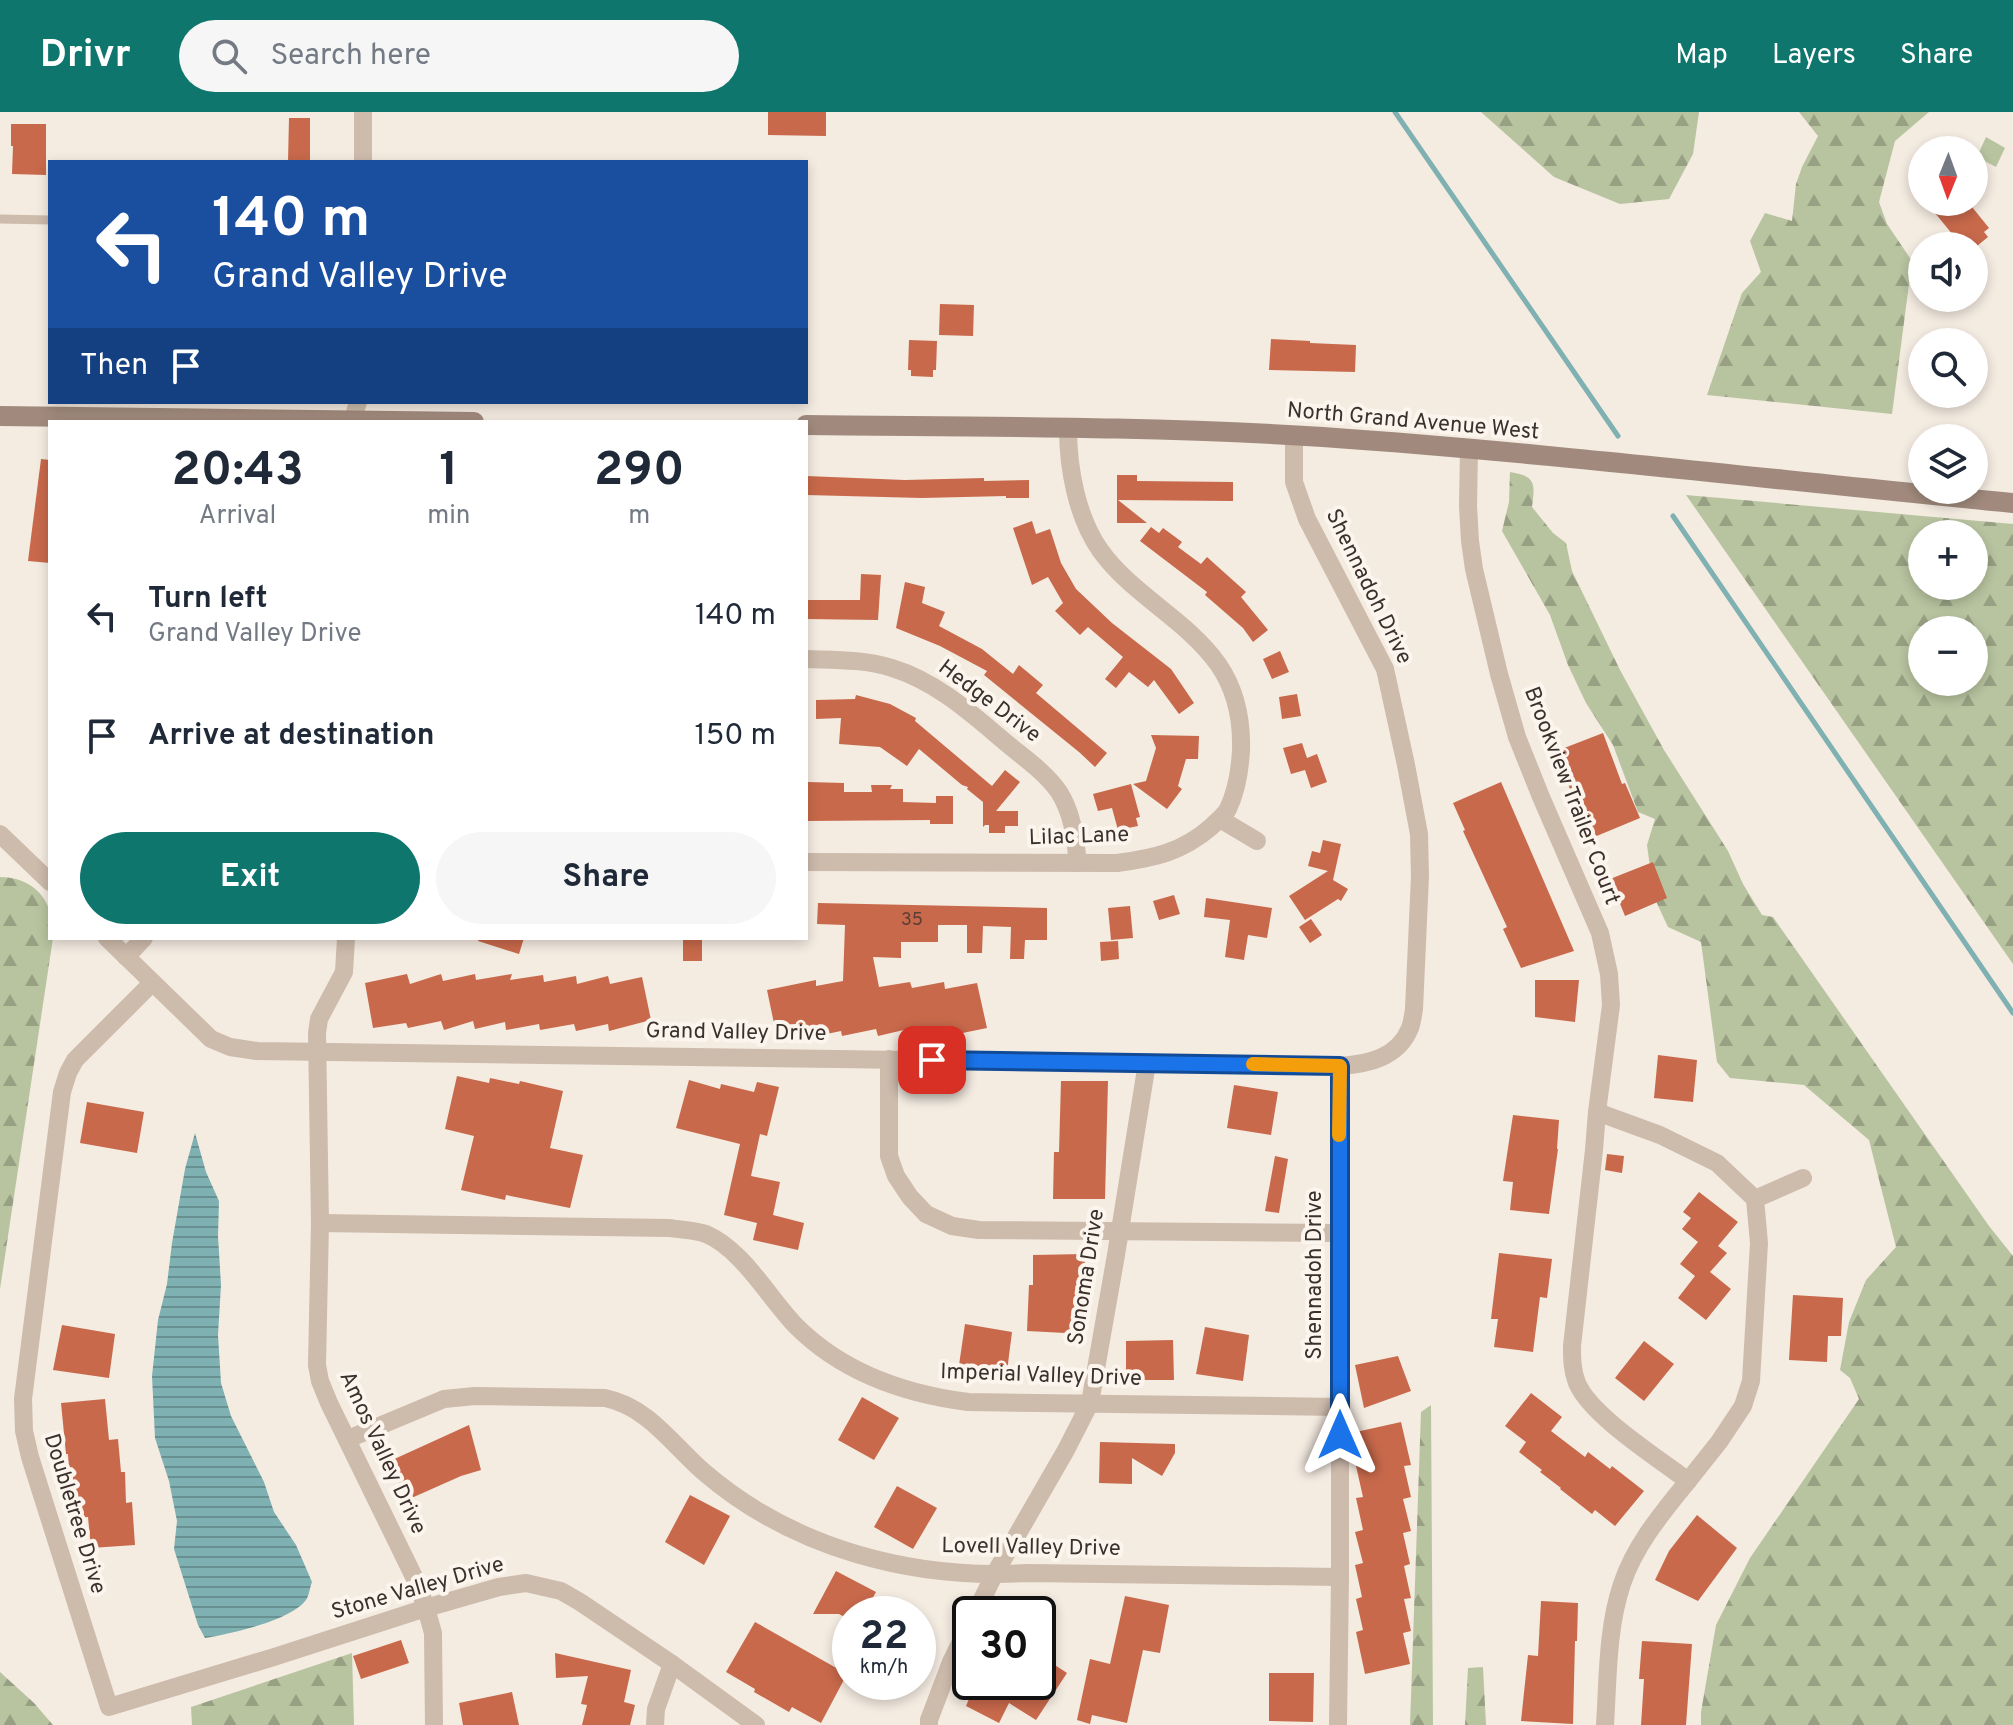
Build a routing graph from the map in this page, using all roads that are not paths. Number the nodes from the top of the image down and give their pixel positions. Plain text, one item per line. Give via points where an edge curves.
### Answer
1 (363, 112) edge
2 (363, 160) edge
3 (0, 219) edge
4 (48, 220) edge
5 (354, 415) edge
6 (0, 416) edge
7 (440, 420) edge
8 (808, 425) edge
9 (1068, 428) junction
10 (1294, 436) junction
11 (1469, 449) junction
12 (2013, 503) edge
13 (808, 659) edge
14 (1220, 819) junction
15 (0, 834) edge
16 (1257, 841) dead end
17 (808, 862) edge
18 (1078, 863) junction
19 (48, 880) edge
20 (109, 940) edge
21 (142, 940) edge
22 (346, 940) edge
23 (126, 957) junction
24 (152, 983) junction
25 (1401, 1042) joint
26 (318, 1052) junction
27 (889, 1059) junction
28 (1147, 1063) junction
29 (1340, 1066) junction
30 (1597, 1112) junction
31 (1803, 1178) dead end
32 (1755, 1199) junction
33 (320, 1223) junction
34 (1119, 1232) junction
35 (1339, 1233) junction
36 (1090, 1403) junction
37 (1340, 1407) junction
38 (348, 1439) junction
39 (1688, 1481) junction
40 (994, 1575) junction
41 (1340, 1577) junction
42 (984, 1596) edge
43 (426, 1608) junction
44 (952, 1660) edge
45 (672, 1664) junction
46 (109, 1707) joint
47 (434, 1725) edge
48 (655, 1725) edge
49 (756, 1725) edge
50 (929, 1725) edge
51 (1338, 1725) edge
52 (1605, 1725) edge

1 - 2 street
3 - 4 lane
5 - 6 main road
5 - 7 main road
8 - 9 main road, North Grand Avenue West
9 - 10 main road, North Grand Avenue West
9 - 14 street, Lilac Lane via 1075,487 1102,553 1200,642 1232,687 1241,733 1239,772
10 - 11 main road, North Grand Avenue West
10 - 25 street, Shennadoh Drive via 1294,482 1307,519 1385,669 1415,808 1420,876 1414,1009
11 - 12 main road, North Grand Avenue West
11 - 30 street, Brookview Trailer Court via 1470,541 1499,674 1517,737 1606,956 1611,1005
13 - 18 street, Hedge Drive via 891,667 947,695 1058,791 1069,812
14 - 16 street
14 - 18 street, Lilac Lane via 1178,850 1117,863
15 - 19 street
17 - 18 street, Lilac Lane
20 - 23 street, Grand Valley Drive
21 - 23 street
22 - 26 street, Amos Valley Drive via 344,972 319,1019
23 - 24 street, Grand Valley Drive
24 - 26 street, Grand Valley Drive via 211,1039 230,1047
24 - 46 street, Doubletree Drive via 75,1060 62,1092 23,1399 30,1457
25 - 29 street, Grand Valley Drive via 1384,1057
26 - 27 street, Grand Valley Drive
26 - 33 street, Amos Valley Drive
27 - 28 street, Grand Valley Drive
27 - 34 street via 889,1156 896,1176 926,1214 979,1230
28 - 29 street, Grand Valley Drive
28 - 34 street, Sonoma Drive
29 - 35 street, Shennadoh Drive
30 - 32 street via 1717,1163
30 - 39 street, Brookview Trailer Court via 1572,1366 1579,1386 1600,1414
31 - 32 street
32 - 39 street via 1759,1243 1751,1381 1743,1406
33 - 36 street, Imperial Valley Drive via 670,1228 704,1233 725,1244 798,1328 837,1359 875,1379 968,1402
33 - 38 street, Amos Valley Drive via 317,1365
34 - 35 street
34 - 36 street, Sonoma Drive
35 - 37 street, Shennadoh Drive
36 - 37 street, Imperial Valley Drive
36 - 40 street, Sonoma Drive
37 - 41 street, Shennadoh Drive
38 - 40 street, Lovell Valley Drive via 444,1399 565,1396 620,1401 653,1422 730,1493 805,1535 903,1566
38 - 43 street, Amos Valley Drive
39 - 52 street via 1641,1543 1622,1583 1612,1632
40 - 41 street, Lovell Valley Drive
40 - 42 street, Sonoma Drive
41 - 51 street, Shennadoh Drive
43 - 45 street, Stone Valley Drive via 499,1587 545,1586 580,1602
43 - 46 street, Stone Valley Drive
43 - 47 street, Amos Valley Drive via 433,1633
44 - 50 street
45 - 48 street
45 - 49 street, Stone Valley Drive

